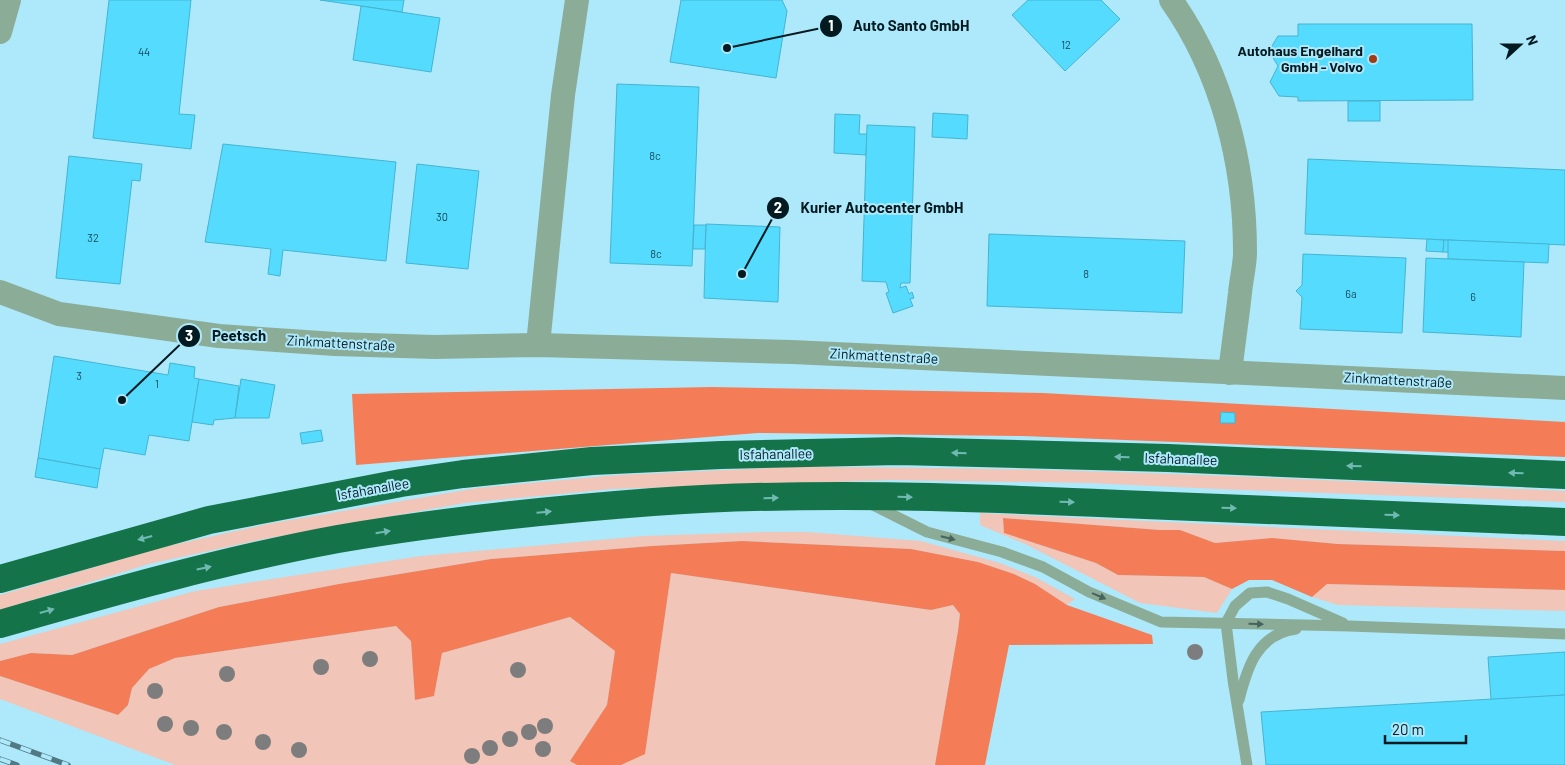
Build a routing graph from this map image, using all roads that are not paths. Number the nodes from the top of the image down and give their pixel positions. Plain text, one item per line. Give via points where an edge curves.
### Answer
1 (9, 0) edge
2 (577, 0) edge
3 (1171, 0) edge
4 (0, 32) edge
5 (0, 292) edge
6 (538, 344) junction
7 (1230, 373) junction
8 (1565, 388) edge
9 (1565, 476) edge
10 (856, 496) junction
11 (1565, 522) edge
12 (0, 579) edge
13 (1226, 623) junction
14 (0, 624) edge
15 (1329, 626) junction
16 (1349, 626) junction
17 (1565, 634) edge
18 (1238, 704) junction
19 (1247, 765) edge

1 - 4 street
2 - 6 street via 563,95
3 - 7 street via 1208,64 1235,154 1245,253
5 - 6 street, Zinkmattenstraße via 58,314 219,336 366,346
6 - 7 street, Zinkmattenstraße via 802,352
7 - 8 street, Zinkmattenstraße
9 -> 12 highway, Isfahanallee via 1168,458 899,451 592,461 401,483 209,520
10 -> 11 highway
10 -> 13 lane via 927,532 1002,552 1042,567 1089,592 1161,622
14 -> 10 highway via 167,576 396,530 654,502
13 -> 15 lane
13 - 16 lane via 1235,606 1250,593 1267,592
13 - 18 lane
15 - 16 lane
15 - 18 lane via 1286,630 1261,645 1246,673
16 - 17 lane
18 - 19 lane

